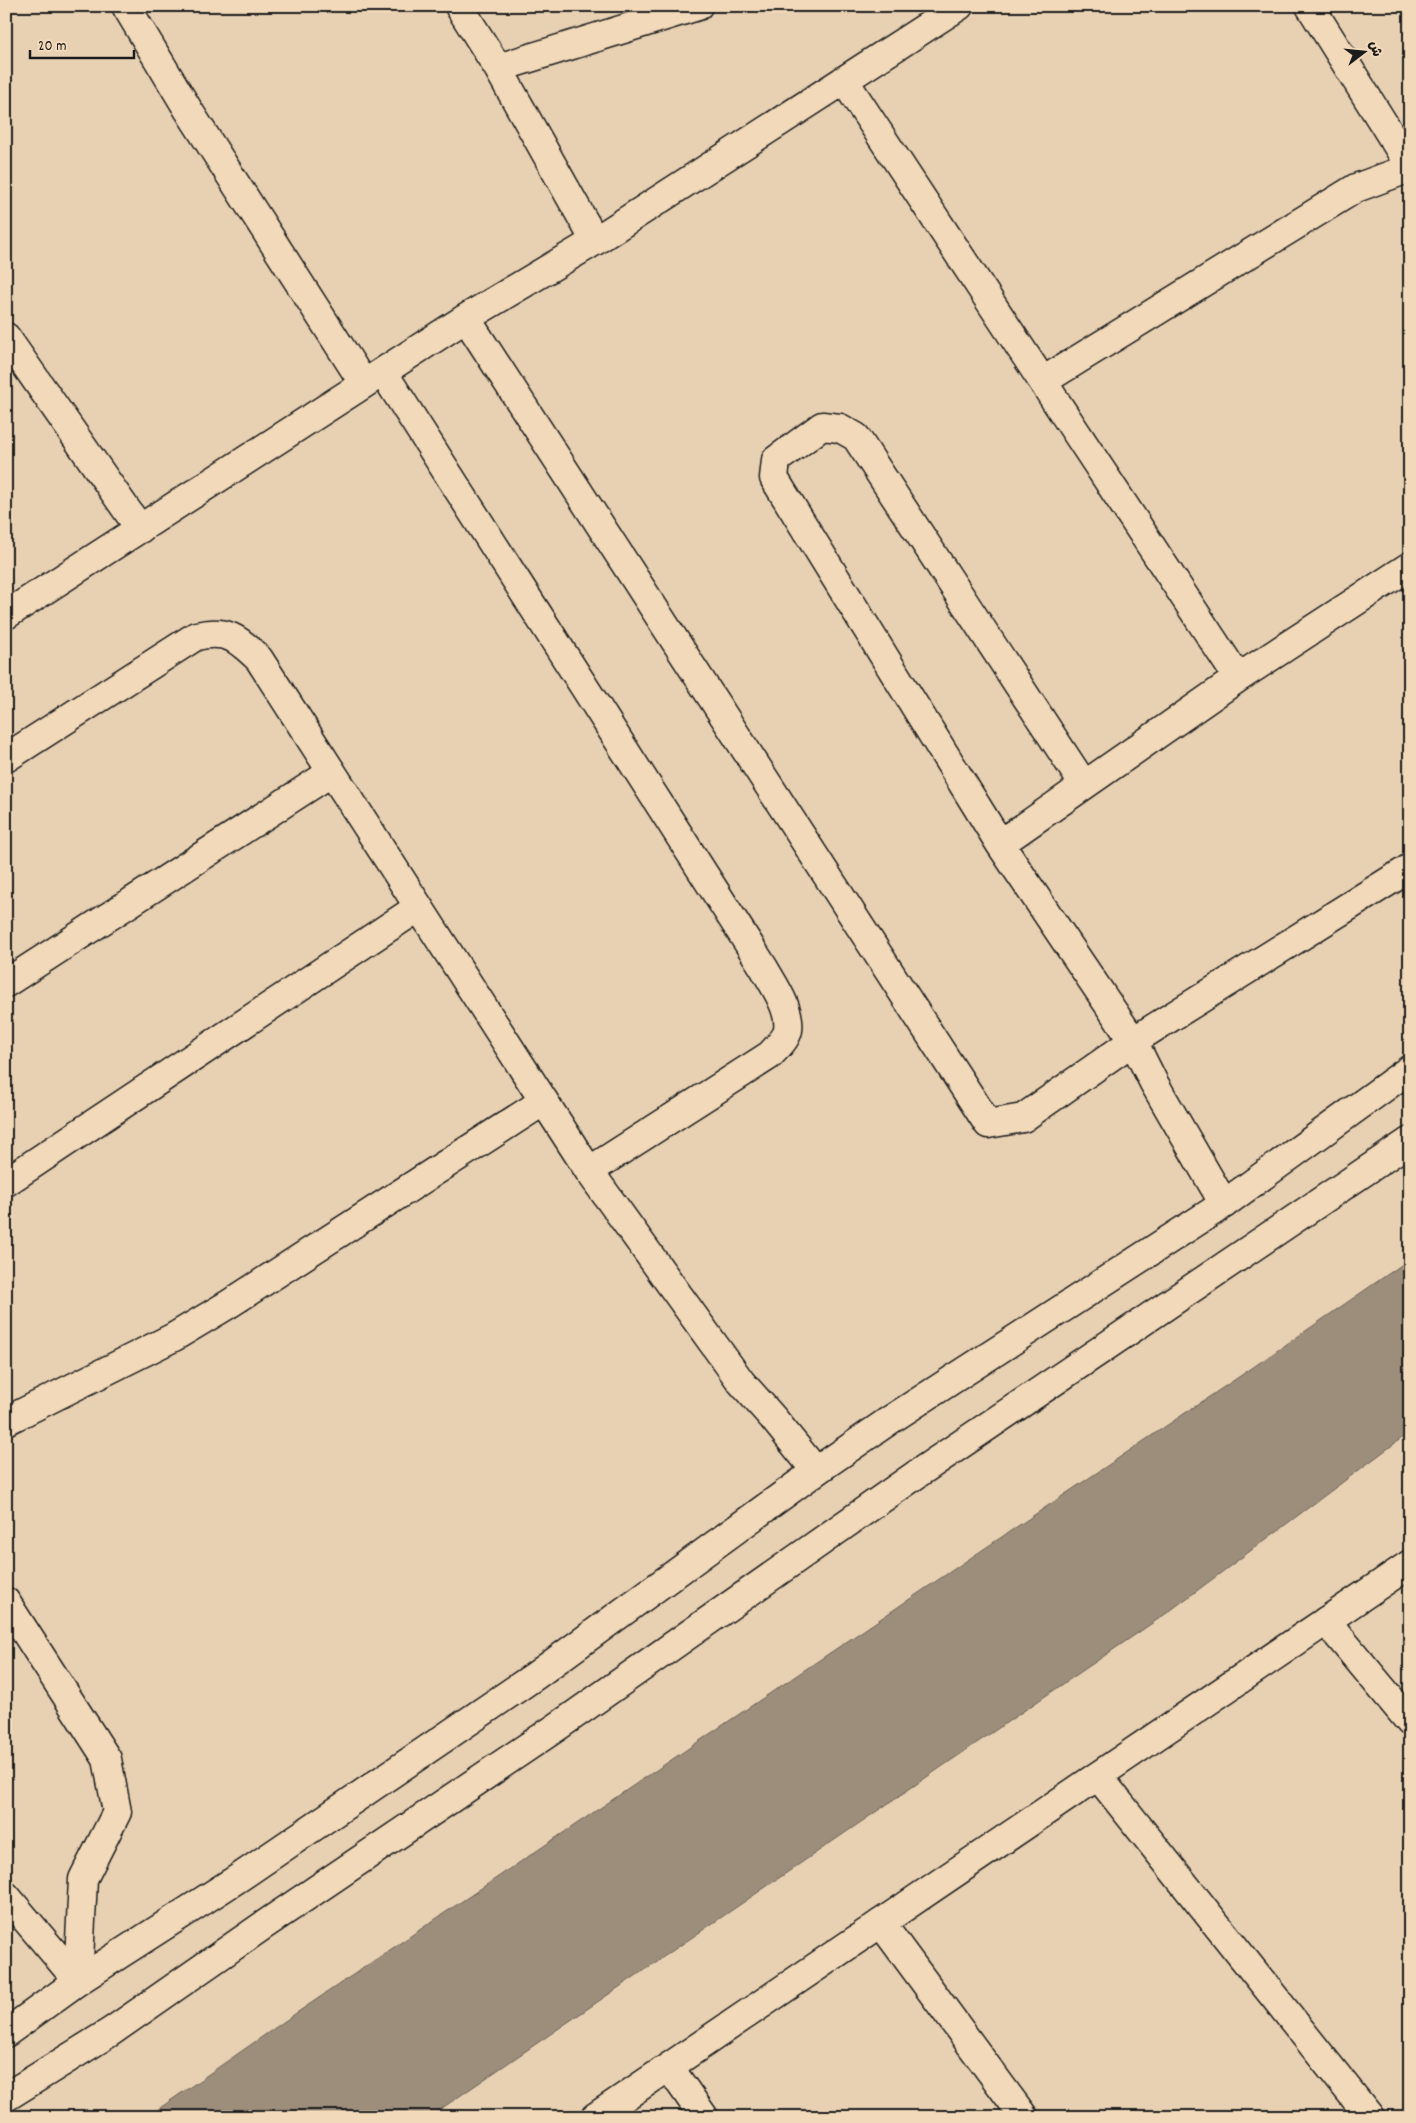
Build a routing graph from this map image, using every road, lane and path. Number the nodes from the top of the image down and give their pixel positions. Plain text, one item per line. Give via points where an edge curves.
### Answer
1 (126, 6) edge
2 (458, 6) edge
3 (698, 6) edge
4 (959, 6) edge
5 (1310, 6) edge
6 (498, 68) junction
7 (844, 80) junction
8 (1410, 167) edge
9 (596, 240) junction
10 (466, 318) junction
11 (6, 337) edge
12 (373, 378) junction
13 (1043, 381) junction
14 (140, 528) junction
15 (1410, 566) edge
16 (6, 615) edge
17 (1238, 678) junction
18 (6, 758) edge
19 (332, 772) junction
20 (1084, 785) junction
21 (1000, 844) junction
22 (1410, 868) edge
23 (419, 907) junction
24 (6, 982) edge
25 (1133, 1041) junction
26 (1410, 1068) edge
27 (544, 1101) junction
28 (1410, 1141) edge
29 (589, 1171) junction
30 (6, 1182) edge
31 (1224, 1204) junction
32 (6, 1421) edge
33 (816, 1471) junction
34 (1410, 1564) edge
35 (6, 1602) edge
36 (1326, 1621) junction
37 (1410, 1722) edge
38 (1098, 1776) junction
39 (6, 1896) edge
40 (881, 1923) junction
41 (78, 1980) junction
42 (6, 2033) edge
43 (669, 2067) junction
44 (6, 2097) edge
45 (595, 2117) edge
46 (704, 2117) edge
47 (1024, 2117) edge
48 (1370, 2117) edge

1 - 12 street via 189,111
2 - 6 street
3 - 6 street
4 - 7 street
5 - 8 street
6 - 9 street
7 - 9 street
7 - 13 street
8 - 13 street via 1356,188
9 - 10 street
10 - 12 street
10 - 25 street via 988,1124 1023,1118
11 - 14 street
12 - 14 street
12 - 29 street via 764,968 787,1016 788,1031 770,1055
13 - 17 street
14 - 16 street
15 - 17 street
17 - 20 street
18 - 19 street via 196,636 222,632 245,645 259,659
19 - 23 street
19 - 24 street
20 - 21 street
20 - 21 street via 856,437 840,428 822,426 776,460 774,478
21 - 25 street
22 - 25 street
23 - 27 street
23 - 30 street
25 - 31 street
26 - 31 street
27 - 29 street
27 - 32 street via 174,1337
28 - 44 street via 917,1474 565,1722 112,2031
29 - 33 street via 741,1382
31 - 33 street
33 - 41 street via 536,1676 240,1877
34 - 36 street
35 - 41 street via 107,1759 117,1812 83,1879
36 - 37 street
36 - 38 street
38 - 40 street
38 - 48 street
39 - 41 street
40 - 43 street
40 - 47 street
41 - 42 street
43 - 45 street
43 - 46 street

